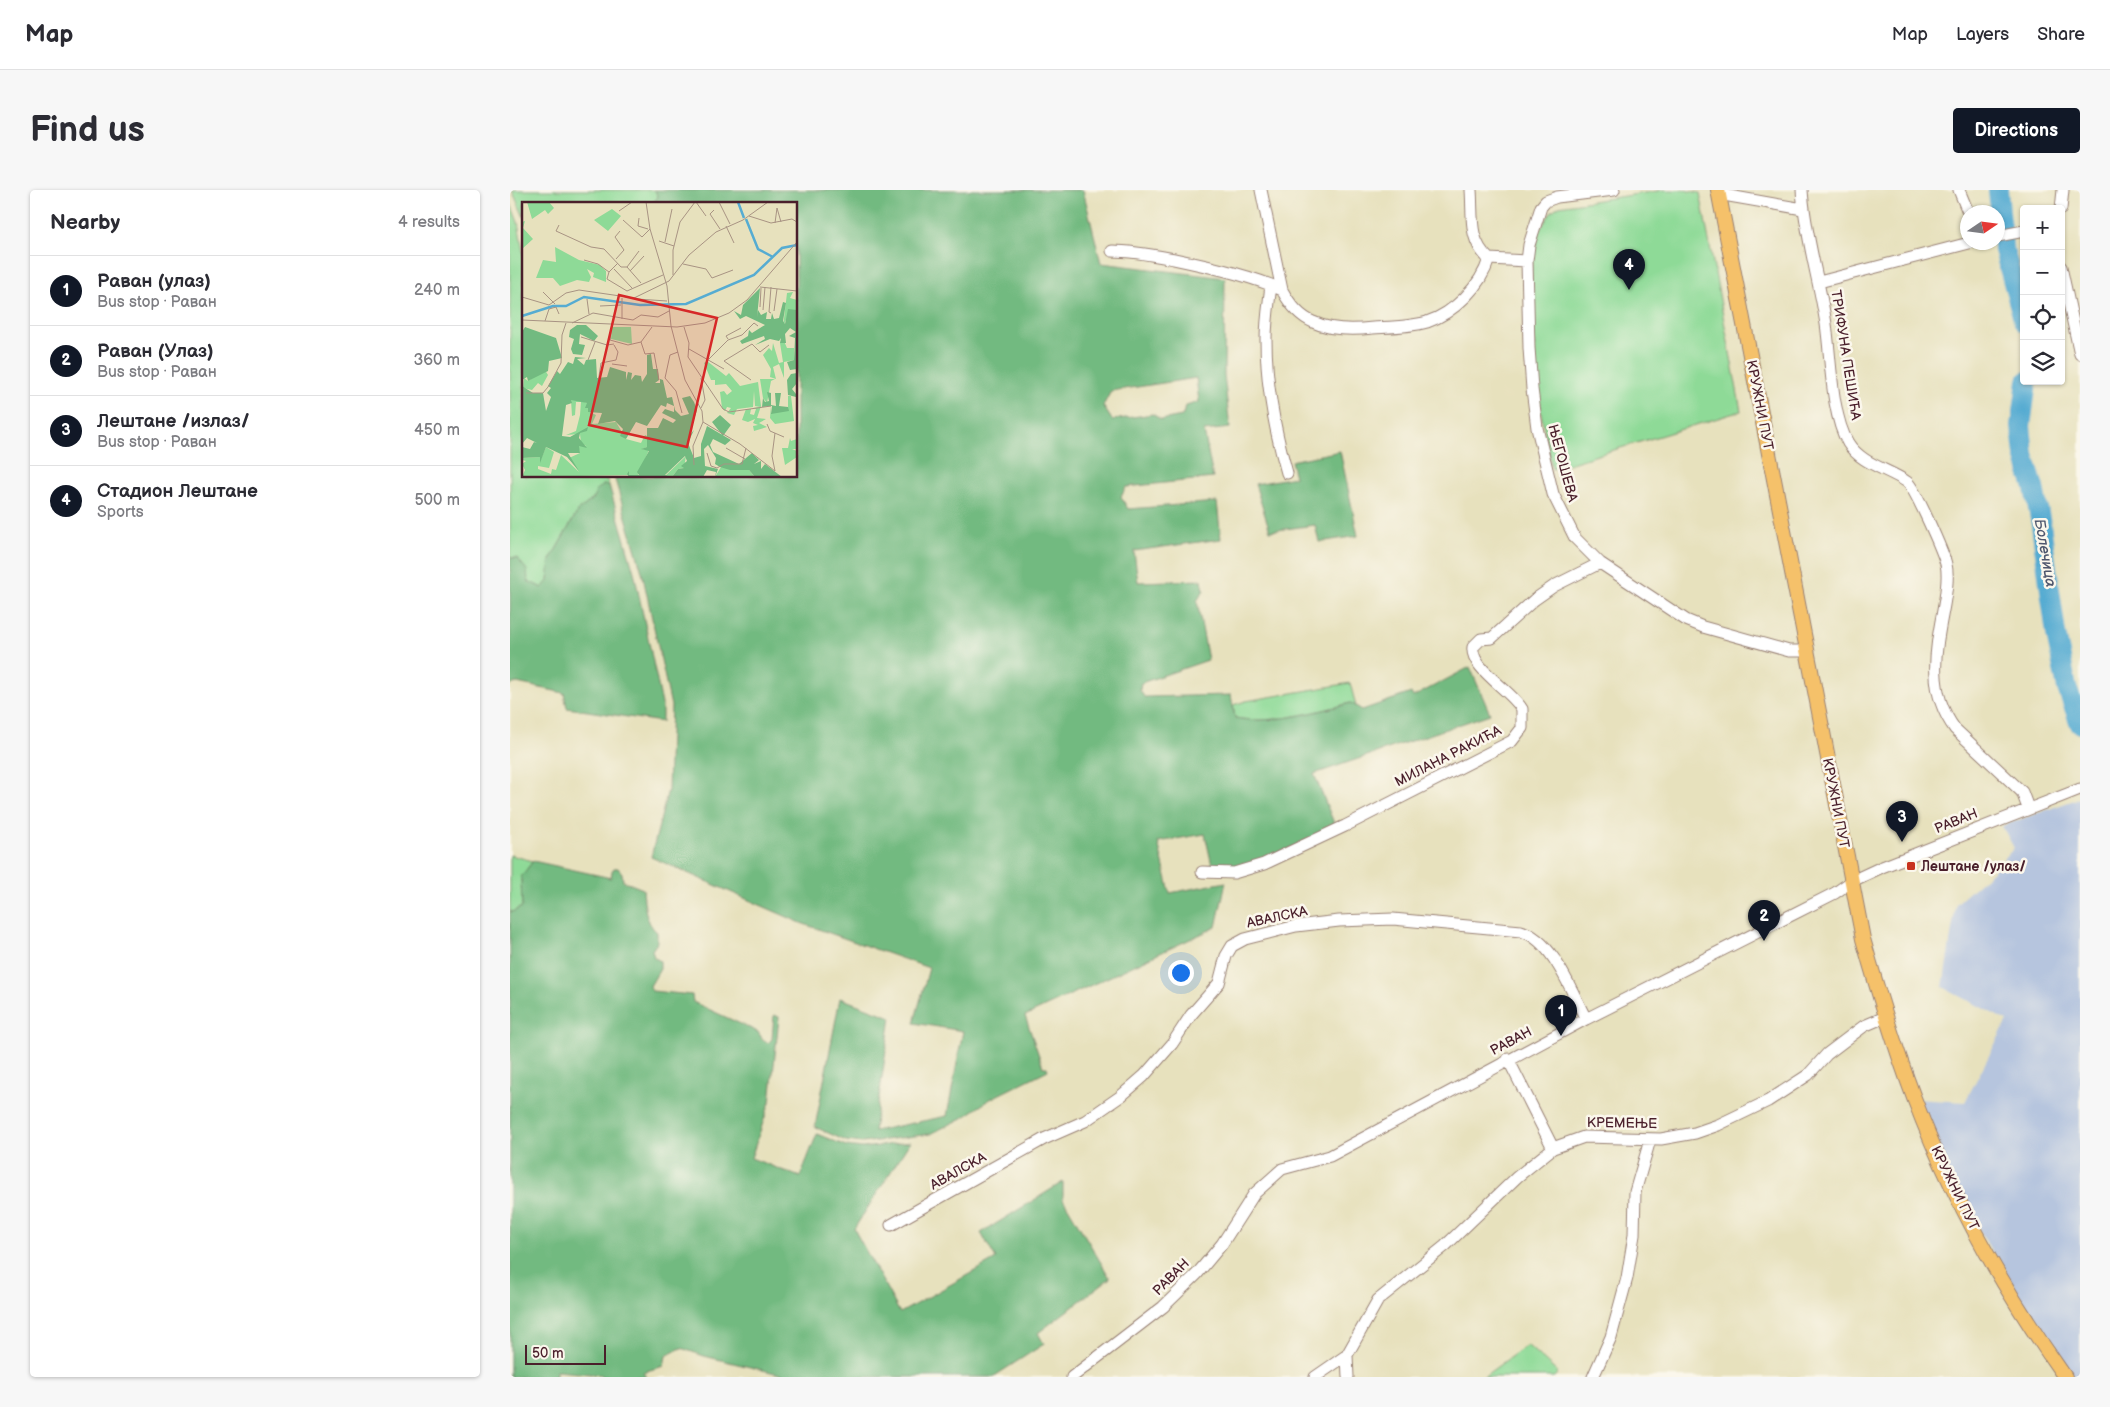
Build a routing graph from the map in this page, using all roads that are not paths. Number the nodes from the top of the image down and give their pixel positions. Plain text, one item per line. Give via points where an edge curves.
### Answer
1 (1261, 190) edge
2 (1472, 190) edge
3 (1614, 190) edge
4 (1802, 190) edge
5 (1959, 190) edge
6 (2063, 190) edge
7 (1718, 192) edge
8 (1965, 205) edge
9 (2061, 205) edge
10 (1803, 209) junction
11 (2020, 232) edge
12 (2005, 234) edge
13 (1960, 245) edge
14 (1112, 251) dead end
15 (1490, 259) junction
16 (1527, 261) junction
17 (1819, 282) junction
18 (2065, 285) edge
19 (1276, 287) junction
20 (2080, 354) edge
21 (1288, 473) dead end
22 (1600, 563) junction
23 (1807, 651) junction
24 (2080, 789) edge
25 (2028, 808) junction
26 (1202, 872) dead end
27 (1852, 882) junction
28 (1885, 1017) junction
29 (1586, 1019) junction
30 (1508, 1059) junction
31 (1650, 1140) junction
32 (1553, 1148) junction
33 (891, 1225) dead end
34 (1347, 1355) junction
35 (1072, 1377) edge
36 (1315, 1377) edge
37 (1348, 1377) edge
38 (1593, 1377) edge
39 (2065, 1377) edge

1 - 19 street
2 - 15 street via 1476,243
3 - 16 street, ЊЕГОШЕВА via 1557,197 1546,202 1538,216
4 - 10 street, ТРИФУНА ПЕШИЋА
5 - 8 street
6 - 9 street
7 - 10 street
7 - 23 main road, КРУЖНИ ПУТ
10 - 17 street, ТРИФУНА ПЕШИЋА
11 - 12 street
13 - 17 street
14 - 19 street via 1196,264 1244,275
15 - 16 street
15 - 19 street via 1468,295 1437,317 1414,325 1359,329 1324,326 1303,316
16 - 22 street, ЊЕГОШЕВА via 1528,348 1547,472 1553,494 1575,538
17 - 25 street, ТРИФУНА ПЕШИЋА via 1837,410 1846,438 1863,458 1912,486 1947,565 1947,586 1934,666 1939,698 1947,719 2022,792
18 - 20 street
19 - 21 street via 1266,340 1270,392
22 - 23 street, ЊЕГОШЕВА via 1693,624 1789,651
22 - 26 street, МИЛАНА РАКИЋА via 1554,586 1492,638 1481,640 1473,647 1473,657 1481,667 1522,708 1522,728 1512,741 1264,864 1234,873
23 - 27 main road, КРУЖНИ ПУТ
24 - 25 street, РАВАН
25 - 27 street, РАВАН
27 - 28 main road, КРУЖНИ ПУТ via 1863,939
27 - 29 street, РАВАН
28 - 31 street, КРЕМЕЊЕ via 1864,1026 1827,1054 1808,1075 1759,1107 1695,1133
28 - 39 main road, КРУЖНИ ПУТ via 1914,1099 1968,1215 2004,1282
29 - 30 street, РАВАН
29 - 33 street, АВАЛСКА via 1548,951 1536,938 1521,931 1393,920 1339,921 1296,926 1245,939 1232,946 1219,983 1191,1015 1172,1044 1121,1096 1085,1120 1044,1139
30 - 32 street
30 - 35 street, РАВАН via 1330,1156 1282,1169 1254,1194 1222,1244 1197,1274 1163,1307
31 - 32 street, КРЕМЕЊЕ via 1584,1137
31 - 38 street via 1635,1192 1634,1235 1627,1278 1611,1336
32 - 34 street, КРЕМЕЊЕ via 1517,1177 1445,1246 1378,1300
34 - 36 street
34 - 37 street

